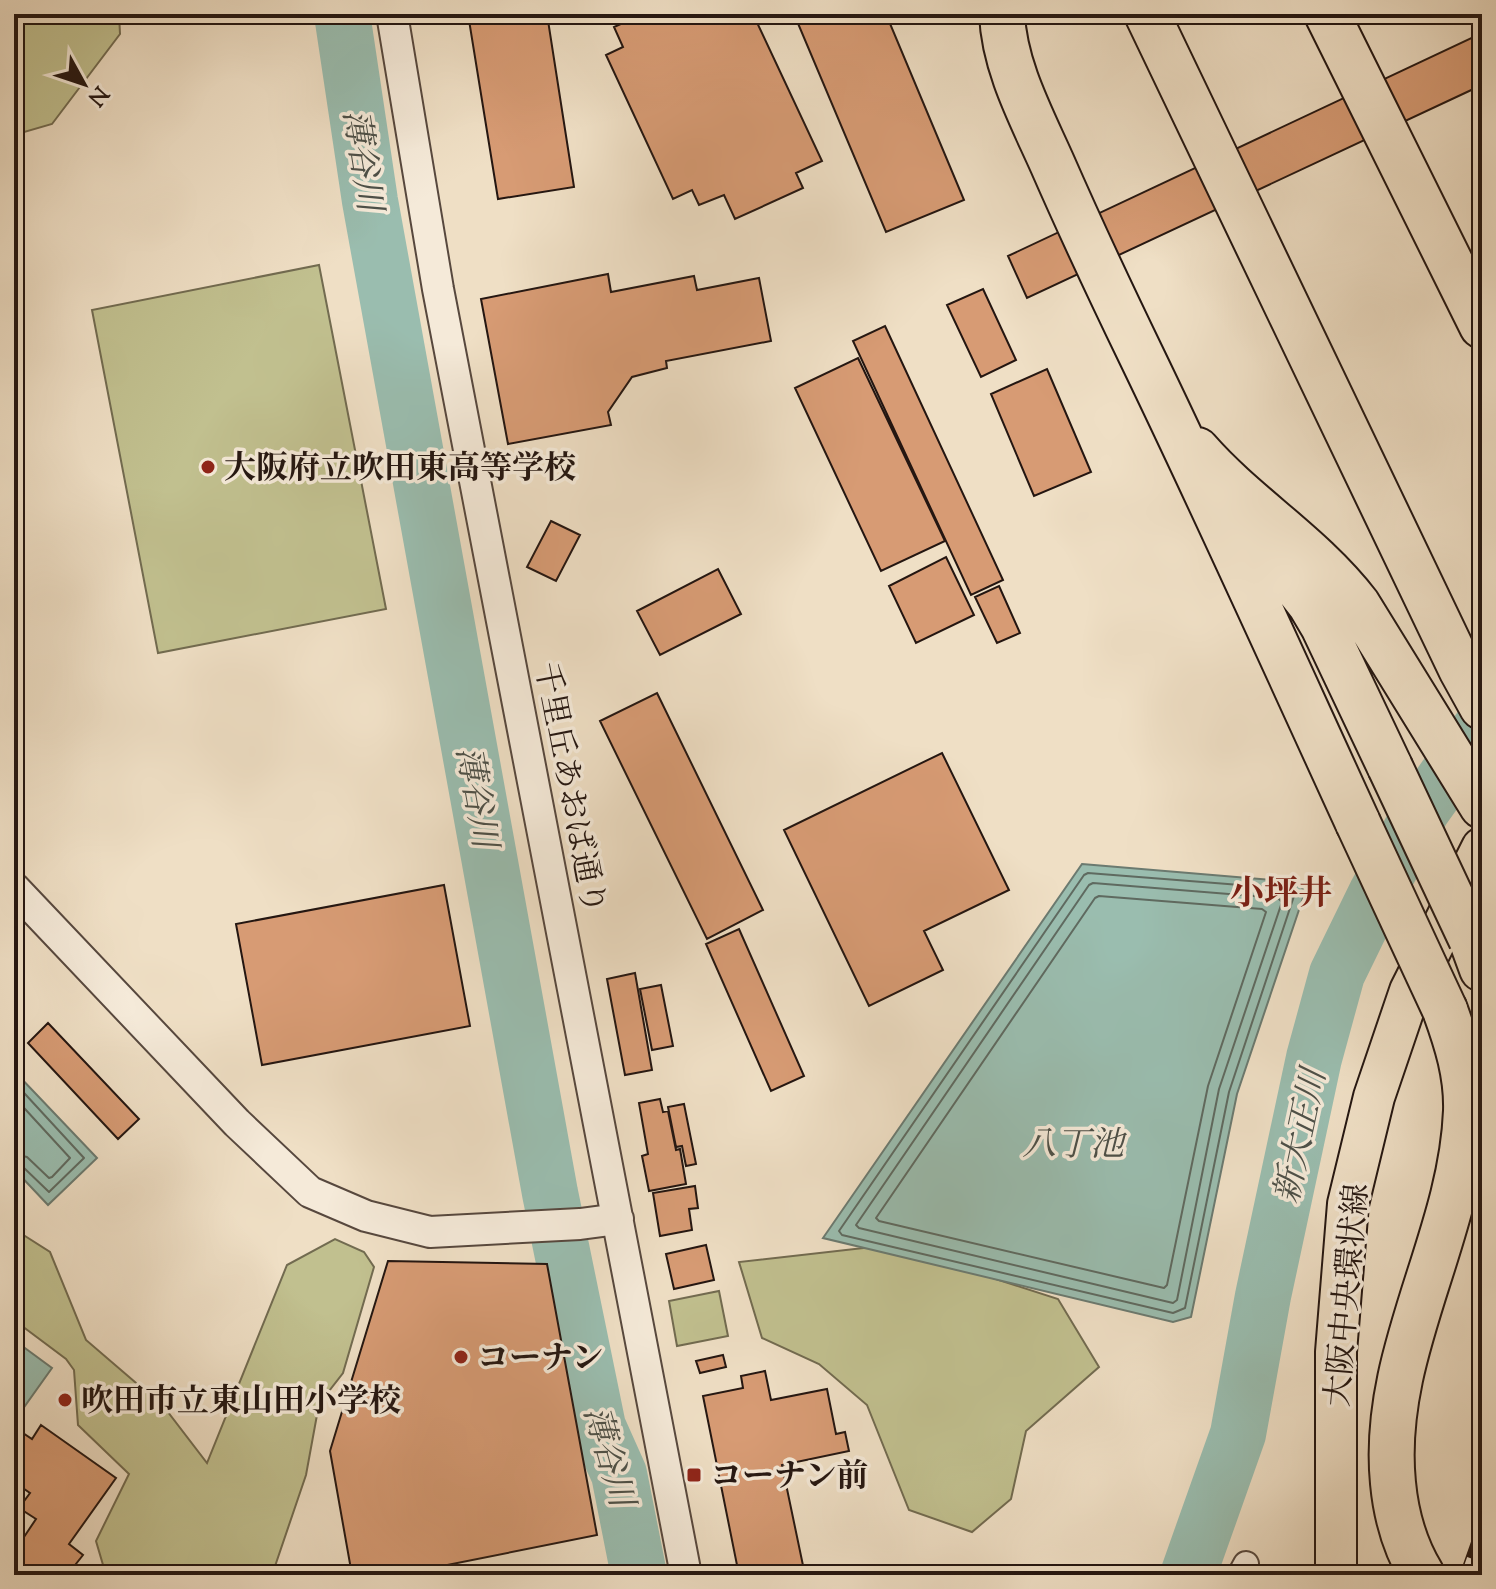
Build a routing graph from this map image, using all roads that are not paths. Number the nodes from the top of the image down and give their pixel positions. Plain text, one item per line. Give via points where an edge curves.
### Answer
1 (392, 14) edge
2 (1002, 14) edge
3 (1147, 14) edge
4 (1327, 14) edge
5 (1482, 326) edge
6 (1174, 424) junction
7 (1482, 707) edge
8 (1482, 806) edge
9 (1482, 848) edge
10 (14, 888) edge
11 (1477, 954) edge
12 (618, 1219) junction
13 (686, 1575) edge
14 (1336, 1575) edge
15 (1422, 1575) edge

1 - 12 street, 千里丘あおば通り via 438,289
2 - 6 highway via 1026,104
3 - 7 highway
4 - 5 highway
6 - 8 highway via 1341,583
6 - 11 highway, bridge via 1323,626
6 - 15 highway, bridge via 1458,1045 1465,1080 1464,1139 1447,1219 1410,1334 1393,1422 1395,1503
9 - 14 main road, 大阪中央環状線 via 1410,991 1374,1097 1348,1204 1336,1352
10 - 12 street via 237,1123 310,1192 366,1216 430,1232
12 - 13 street, 千里丘あおば通り

